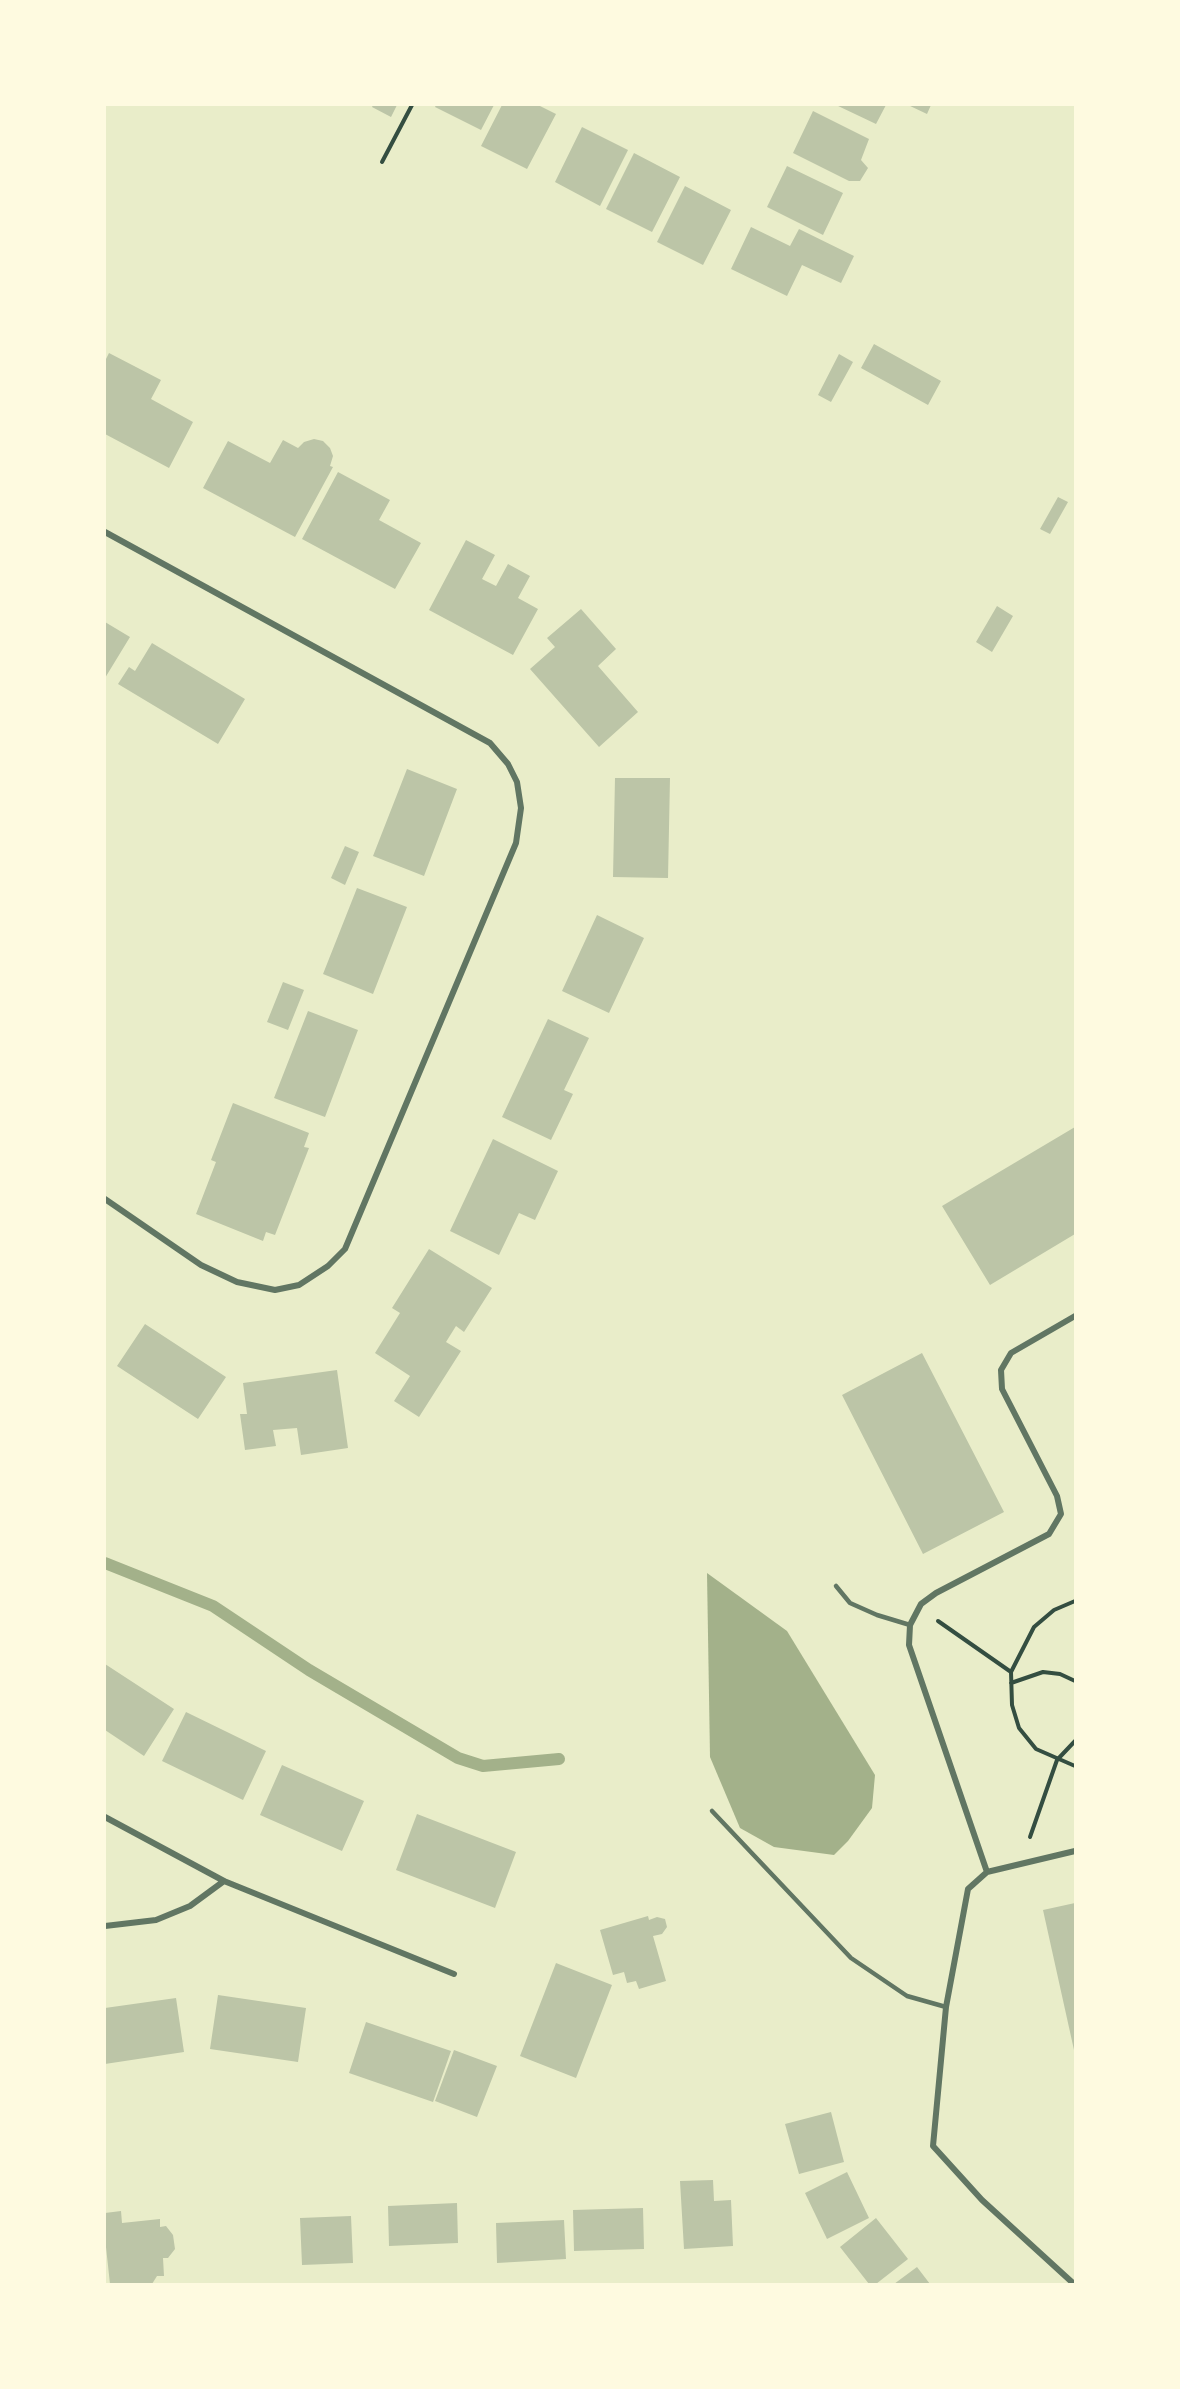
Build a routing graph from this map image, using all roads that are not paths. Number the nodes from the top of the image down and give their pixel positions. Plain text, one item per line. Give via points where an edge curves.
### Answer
1 (105, 532) edge
2 (105, 1199) edge
3 (1075, 1316) edge
4 (836, 1586) dead end
5 (910, 1625) junction
6 (712, 1811) dead end
7 (105, 1817) edge
8 (1075, 1851) edge
9 (987, 1872) junction
10 (224, 1881) junction
11 (105, 1926) edge
12 (454, 1974) dead end
13 (946, 2007) junction
14 (1074, 2284) edge

1 - 2 street via 490,743 517,782 521,808 516,843 345,1250 328,1266 299,1285 275,1290 237,1282 201,1265
3 - 5 street via 1011,1353 1001,1370 1002,1389 1058,1496 1061,1514 1049,1534 936,1593 921,1605
4 - 5 lane via 850,1603
5 - 9 street via 909,1645
6 - 13 lane via 851,1958 907,1996
7 - 10 street
8 - 9 street
9 - 13 street via 968,1889
10 - 11 street via 190,1906 156,1920
10 - 12 street
13 - 14 street via 933,2146 982,2200

